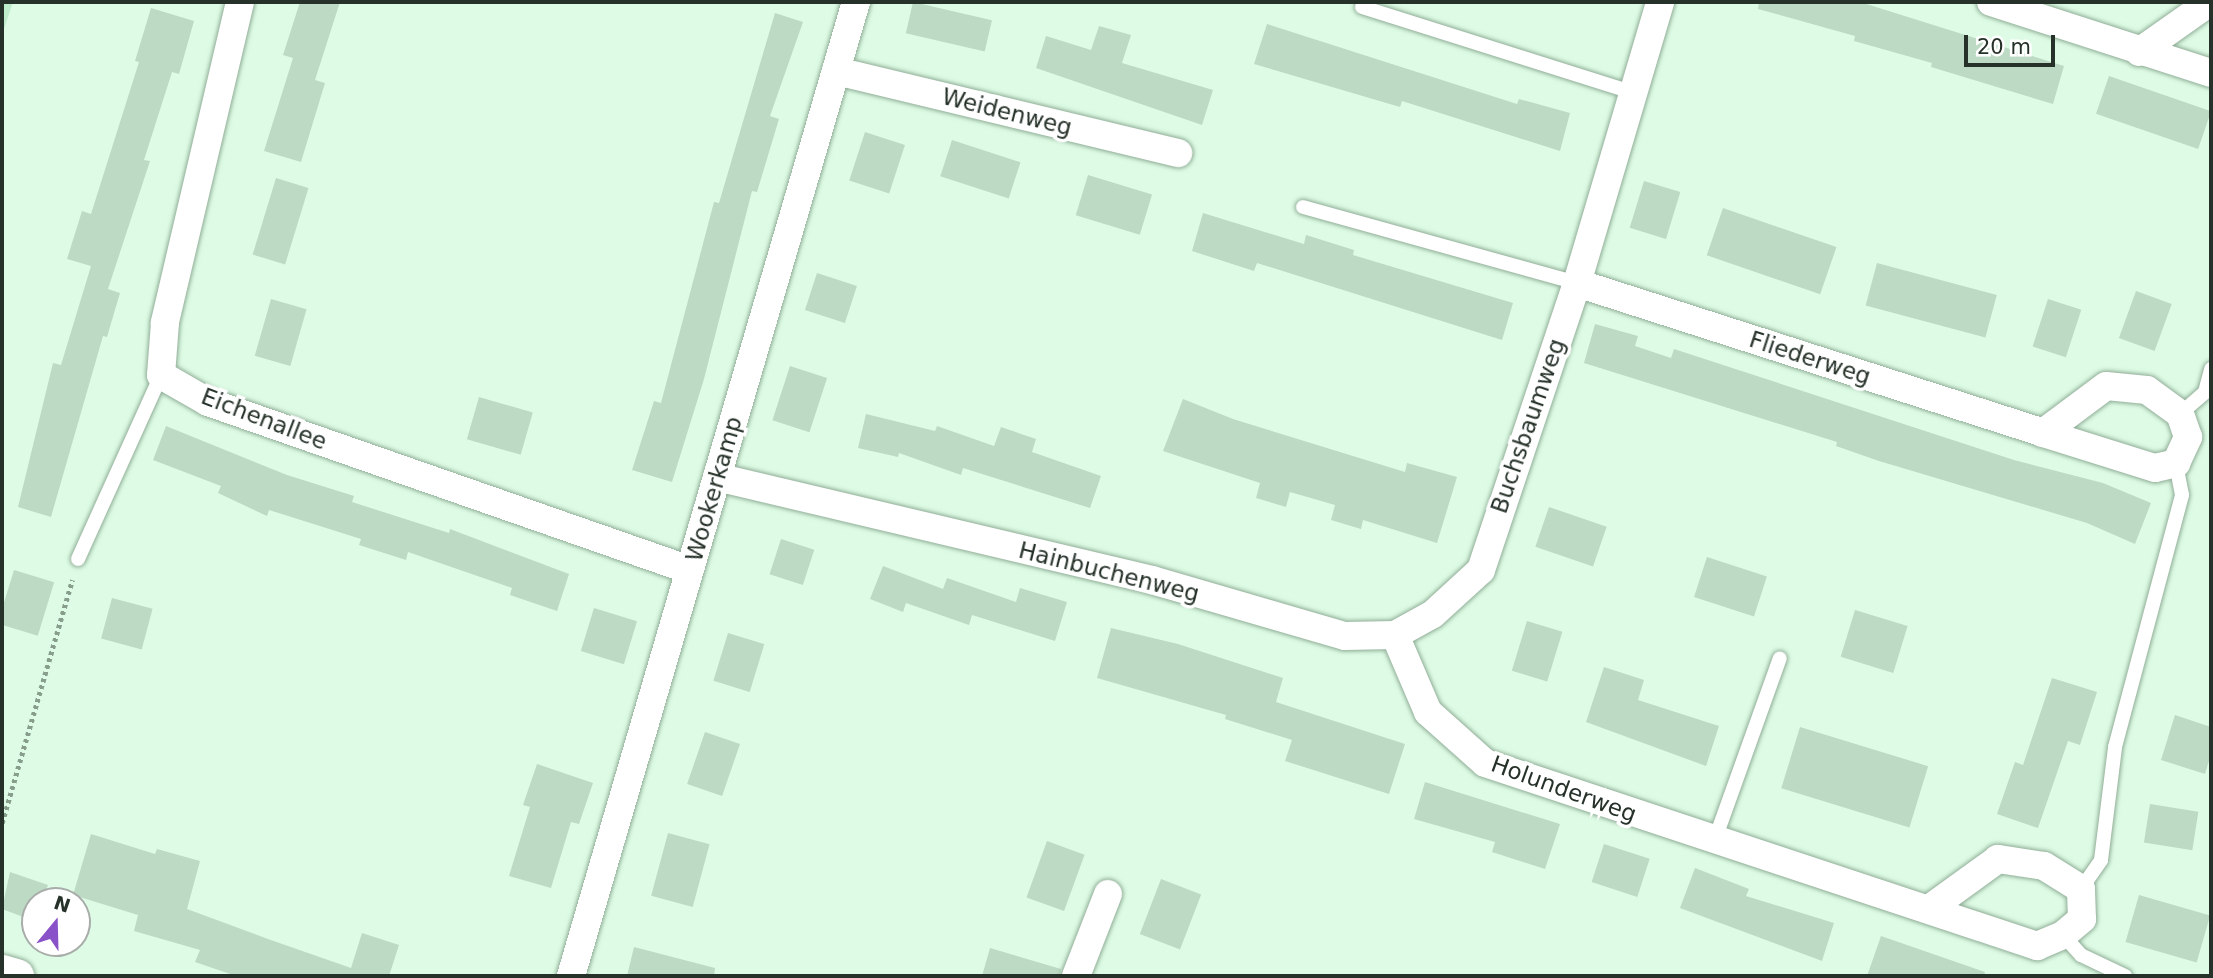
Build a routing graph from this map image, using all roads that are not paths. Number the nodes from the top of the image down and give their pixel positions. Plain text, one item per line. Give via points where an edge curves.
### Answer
1 (240, 2) edge
2 (856, 2) edge
3 (1660, 2) edge
4 (1991, 2) edge
5 (2210, 2) edge
6 (1362, 7) dead end
7 (2139, 52) junction
8 (836, 71) junction
9 (2211, 73) edge
10 (1634, 93) junction
11 (1178, 153) dead end
12 (1303, 207) dead end
13 (1577, 283) junction
14 (2211, 369) edge
15 (161, 375) junction
16 (2180, 414) junction
17 (2043, 433) junction
18 (2176, 463) junction
19 (717, 477) junction
20 (78, 559) road end
21 (690, 570) junction
22 (1481, 570) joint
23 (1395, 635) junction
24 (1780, 657) dead end
25 (1714, 842) junction
26 (2081, 888) junction
27 (1108, 894) dead end
28 (1929, 909) junction
29 (2063, 935) junction
30 (2, 972) edge
31 (15, 976) edge
32 (571, 976) edge
33 (1076, 976) edge
34 (2125, 976) edge

1 - 15 street via 165,323
2 - 8 street, Wookerkamp
3 - 10 street, Buchsbaumweg
4 - 7 street
5 - 7 street
6 - 10 lane
7 - 9 street
8 - 11 street, Weidenweg
8 - 19 street, Wookerkamp
10 - 13 street, Buchsbaumweg
12 - 13 lane
13 - 17 street, Fliederweg
13 - 22 street, Buchsbaumweg
14 - 16 lane via 2206,393
15 - 20 lane
15 - 21 street, Eichenallee via 208,402
16 - 17 street via 2147,390 2106,386
16 - 18 street via 2188,437
17 - 18 street, Fliederweg via 2155,468
18 - 26 lane via 2182,495 2115,747 2101,860
19 - 21 street, Wookerkamp
19 - 23 street, Hainbuchenweg via 1152,580 1345,636
21 - 32 street, Wookerkamp
22 - 23 street, Hainbuchenweg via 1433,614
23 - 25 street, Holunderweg via 1427,712 1485,763
24 - 25 lane
25 - 28 street, Holunderweg
26 - 28 street via 2044,866 1998,859
26 - 29 street via 2082,919
27 - 33 street
28 - 29 street, Holunderweg via 2037,946
29 - 34 lane via 2081,955
30 - 31 street

